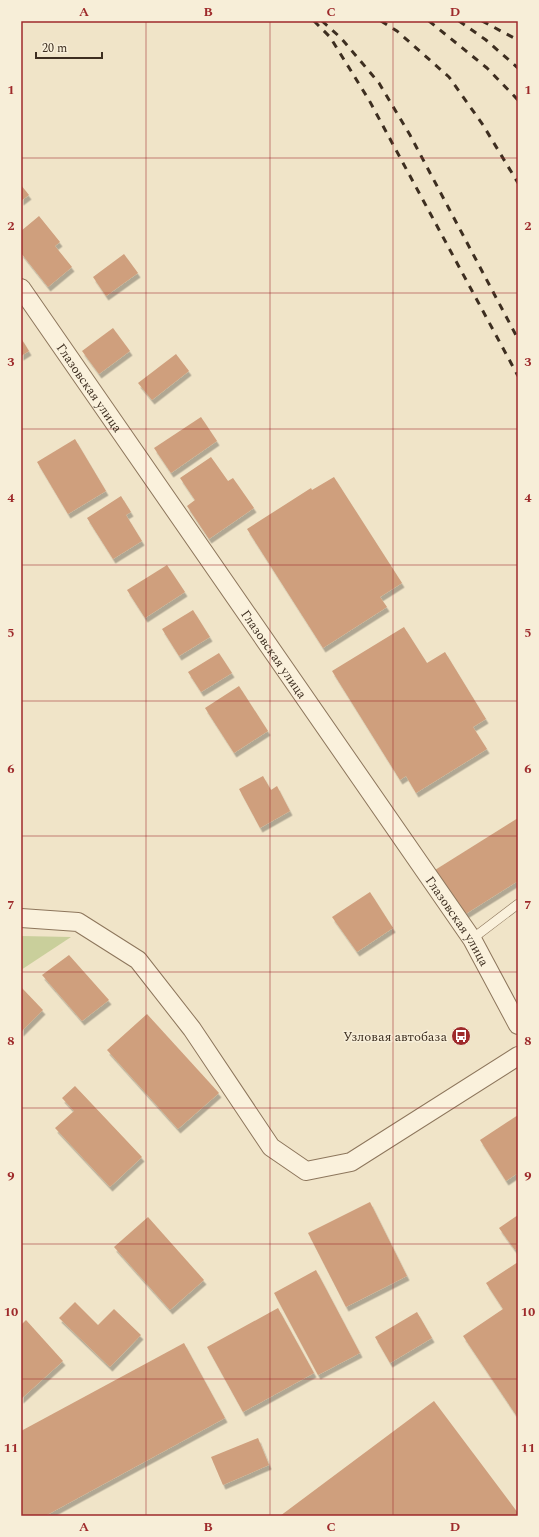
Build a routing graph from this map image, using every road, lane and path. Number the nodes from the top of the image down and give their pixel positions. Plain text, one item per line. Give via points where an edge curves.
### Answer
1 (21, 288) edge
2 (518, 904) edge
3 (21, 918) edge
4 (472, 939) junction
5 (518, 1025) edge
6 (518, 1056) edge

1 - 4 street, Глазовская улица
2 - 4 lane
3 - 6 street via 78,922 138,960 192,1029 271,1147 306,1171 351,1162
4 - 5 street, Глазовская улица

